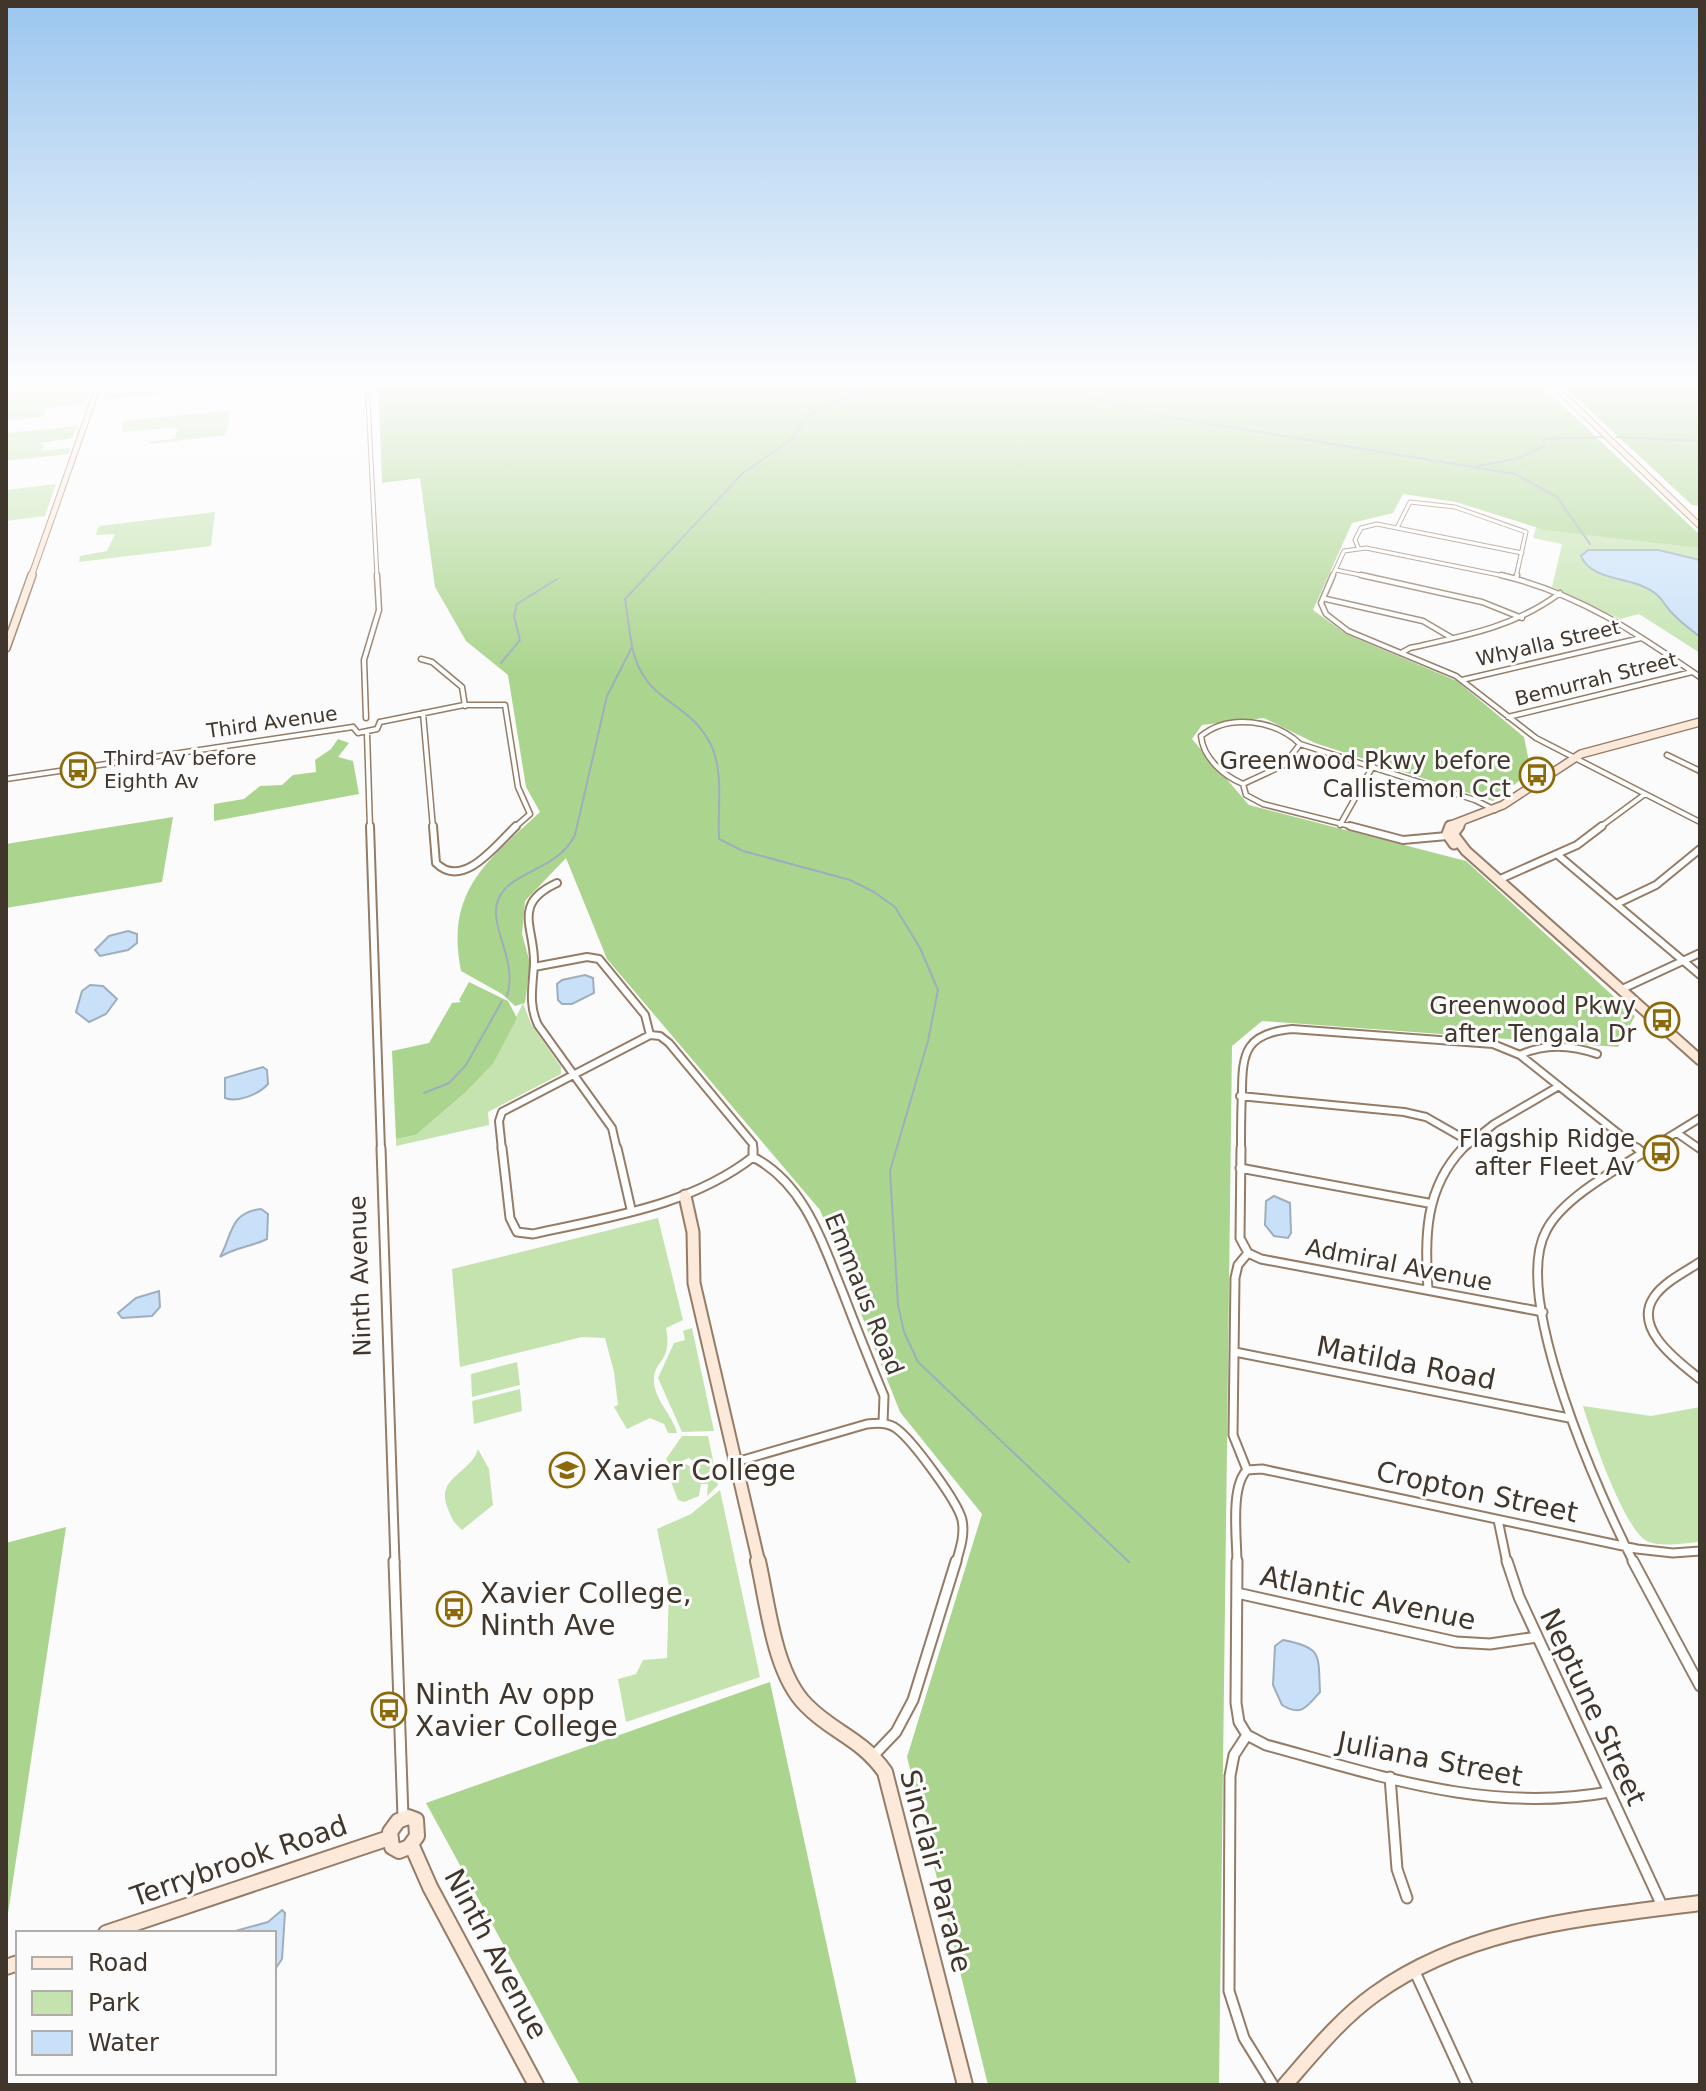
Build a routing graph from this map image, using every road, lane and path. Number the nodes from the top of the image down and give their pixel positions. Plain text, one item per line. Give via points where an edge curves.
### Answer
1 (66, 479) edge
2 (372, 479) edge
3 (1651, 479) edge
4 (1700, 526) edge
5 (1397, 528) junction
6 (1358, 547) junction
7 (1522, 553) junction
8 (1336, 570) junction
9 (1516, 579) junction
10 (1327, 592) junction
11 (1560, 593) junction
12 (1326, 599) junction
13 (1323, 606) junction
14 (1522, 618) junction
15 (1452, 638) junction
16 (1641, 638) junction
17 (6, 648) edge
18 (1401, 653) junction
19 (421, 659) dead end
20 (1692, 672) junction
21 (1700, 677) edge
22 (1462, 680) junction
23 (465, 706) junction
24 (423, 713) junction
25 (1508, 717) junction
26 (366, 718) junction
27 (380, 722) junction
28 (1700, 722) edge
29 (353, 727) junction
30 (367, 733) junction
31 (1300, 744) junction
32 (1667, 755) dead end
33 (1573, 757) junction
34 (1373, 766) junction
35 (1700, 771) edge
36 (6, 779) edge
37 (1243, 784) junction
38 (1645, 794) junction
39 (1495, 810) junction
40 (1462, 822) junction
41 (1700, 822) edge
42 (1340, 825) junction
43 (1447, 836) junction
44 (1700, 849) edge
45 (1466, 851) junction
46 (1559, 856) junction
47 (1498, 880) junction
48 (557, 883) dead end
49 (1616, 904) junction
50 (1700, 953) edge
51 (1683, 961) junction
52 (534, 967) junction
53 (1700, 975) edge
54 (1620, 990) junction
55 (650, 1035) junction
56 (1597, 1054) dead end
57 (1520, 1055) junction
58 (1700, 1060) edge
59 (573, 1073) junction
60 (1559, 1086) junction
61 (1240, 1096) junction
62 (1700, 1118) edge
63 (1677, 1133) junction
64 (1468, 1141) junction
65 (1700, 1149) edge
66 (1644, 1154) junction
67 (753, 1157) junction
68 (1240, 1168) junction
69 (685, 1196) junction
70 (1428, 1203) junction
71 (631, 1209) junction
72 (1248, 1253) junction
73 (1700, 1262) edge
74 (1428, 1290) junction
75 (1543, 1312) junction
76 (1235, 1352) junction
77 (1700, 1379) edge
78 (1569, 1418) junction
79 (883, 1423) junction
80 (736, 1462) junction
81 (1247, 1470) junction
82 (1498, 1520) junction
83 (1625, 1547) junction
84 (1700, 1551) edge
85 (1237, 1593) junction
86 (1537, 1637) junction
87 (1700, 1686) edge
88 (1247, 1735) junction
89 (875, 1754) junction
90 (1390, 1777) junction
91 (1609, 1792) junction
92 (403, 1817) junction
93 (389, 1838) junction
94 (412, 1846) junction
95 (1407, 1898) dead end
96 (1700, 1903) edge
97 (1663, 1908) junction
98 (112, 1931) edge
99 (1413, 1968) junction
100 (536, 2085) edge
101 (965, 2085) edge
102 (1273, 2085) edge
103 (1285, 2085) edge
104 (1467, 2085) edge

1 - 17 street
2 - 26 street via 379,610 364,660
3 - 4 street
5 - 6 street via 1364,527 1355,540
5 - 7 street
5 - 7 street via 1411,502 1448,506 1523,529 1527,534
6 - 8 street via 1344,551
6 - 9 street
7 - 9 street
8 - 10 street
8 - 14 street via 1482,602
9 - 11 street
10 - 12 street
10 - 13 street
11 - 14 street
11 - 16 street
12 - 13 street
12 - 15 street via 1423,621
13 - 18 street via 1348,631
14 - 15 street
15 - 18 street
16 - 20 street
16 - 22 street, Whyalla Street
18 - 22 street
19 - 23 street via 462,687
20 - 21 street
20 - 25 street, Bemurrah Street
22 - 25 street
23 - 24 street
23 - 24 street via 505,705 518,787 531,812 472,867 455,873 441,871 436,863
24 - 27 street
25 - 33 street
26 - 27 street
26 - 29 street
27 - 30 street
28 - 33 street
29 - 30 street
29 - 36 street, Third Avenue
30 - 92 street, Ninth Avenue
31 - 34 street
31 - 37 street via 1284,765
31 - 37 street via 1260,723 1204,731 1204,749 1230,779
32 - 35 street
33 - 38 street
33 - 39 street
34 - 39 street
34 - 42 street
37 - 42 street via 1246,795 1269,807
38 - 41 street
38 - 46 street
39 - 40 street
40 - 43 street via 1448,827
40 - 45 street via 1453,834
42 - 43 street via 1408,841
43 - 45 street
44 - 49 street via 1656,885
45 - 47 street
46 - 47 street
46 - 49 street
47 - 54 street
48 - 52 street via 530,904
49 - 51 street
50 - 51 street
51 - 53 street
51 - 54 street
52 - 55 street via 599,959 645,1015
52 - 59 street via 533,1015
54 - 58 street
55 - 59 street
55 - 67 street via 669,1043 753,1144
56 - 57 street via 1541,1047
57 - 60 street
57 - 61 street via 1481,1042 1280,1030 1258,1037 1245,1051
59 - 71 street via 615,1135
59 - 71 street via 500,1115 512,1226 528,1234
60 - 64 street
60 - 66 street
61 - 64 street via 1404,1112 1426,1117
61 - 68 street
62 - 63 street
63 - 65 street
63 - 66 street
64 - 70 street via 1443,1171
66 - 75 street via 1565,1207 1549,1225 1538,1260
67 - 69 street
67 - 79 street, Emmaus Road via 770,1165 816,1226 884,1396
68 - 70 street
68 - 72 street via 1240,1242
69 - 71 street
69 - 80 street, Sinclair Parade via 693,1232 694,1283
70 - 74 street
72 - 74 street, Admiral Avenue
72 - 76 street via 1236,1271
73 - 77 street via 1661,1290 1649,1310 1662,1344
74 - 75 street, Admiral Avenue
75 - 78 street
76 - 78 street, Matilda Road
76 - 81 street via 1233,1435
78 - 83 street
79 - 80 street
79 - 89 street via 903,1435 947,1489 959,1509 963,1531 913,1700 896,1732
80 - 89 street, Sinclair Parade via 791,1688 807,1710
81 - 82 street, Cropton Street
81 - 85 street via 1239,1478 1237,1494
82 - 83 street, Cropton Street
82 - 86 street, Neptune Street via 1510,1575
83 - 84 street, Cropton Street
83 - 87 street
85 - 86 street, Atlantic Avenue via 1456,1642 1490,1644
85 - 88 street via 1236,1713
86 - 91 street, Neptune Street
88 - 90 street, Juliana Street via 1266,1745
88 - 102 street via 1234,1755 1230,1776 1229,1991 1244,2038
89 - 101 street, Sinclair Parade via 891,1787
90 - 91 street, Juliana Street via 1508,1801
90 - 95 street via 1397,1869
91 - 97 street, Neptune Street
92 - 93 street
92 - 94 street via 418,1824
93 - 94 street via 395,1850
93 - 98 street, Terrybrook Road
94 - 100 street, Ninth Avenue
96 - 97 street
97 - 99 street via 1495,1938
99 - 103 street via 1354,2011
99 - 104 street

